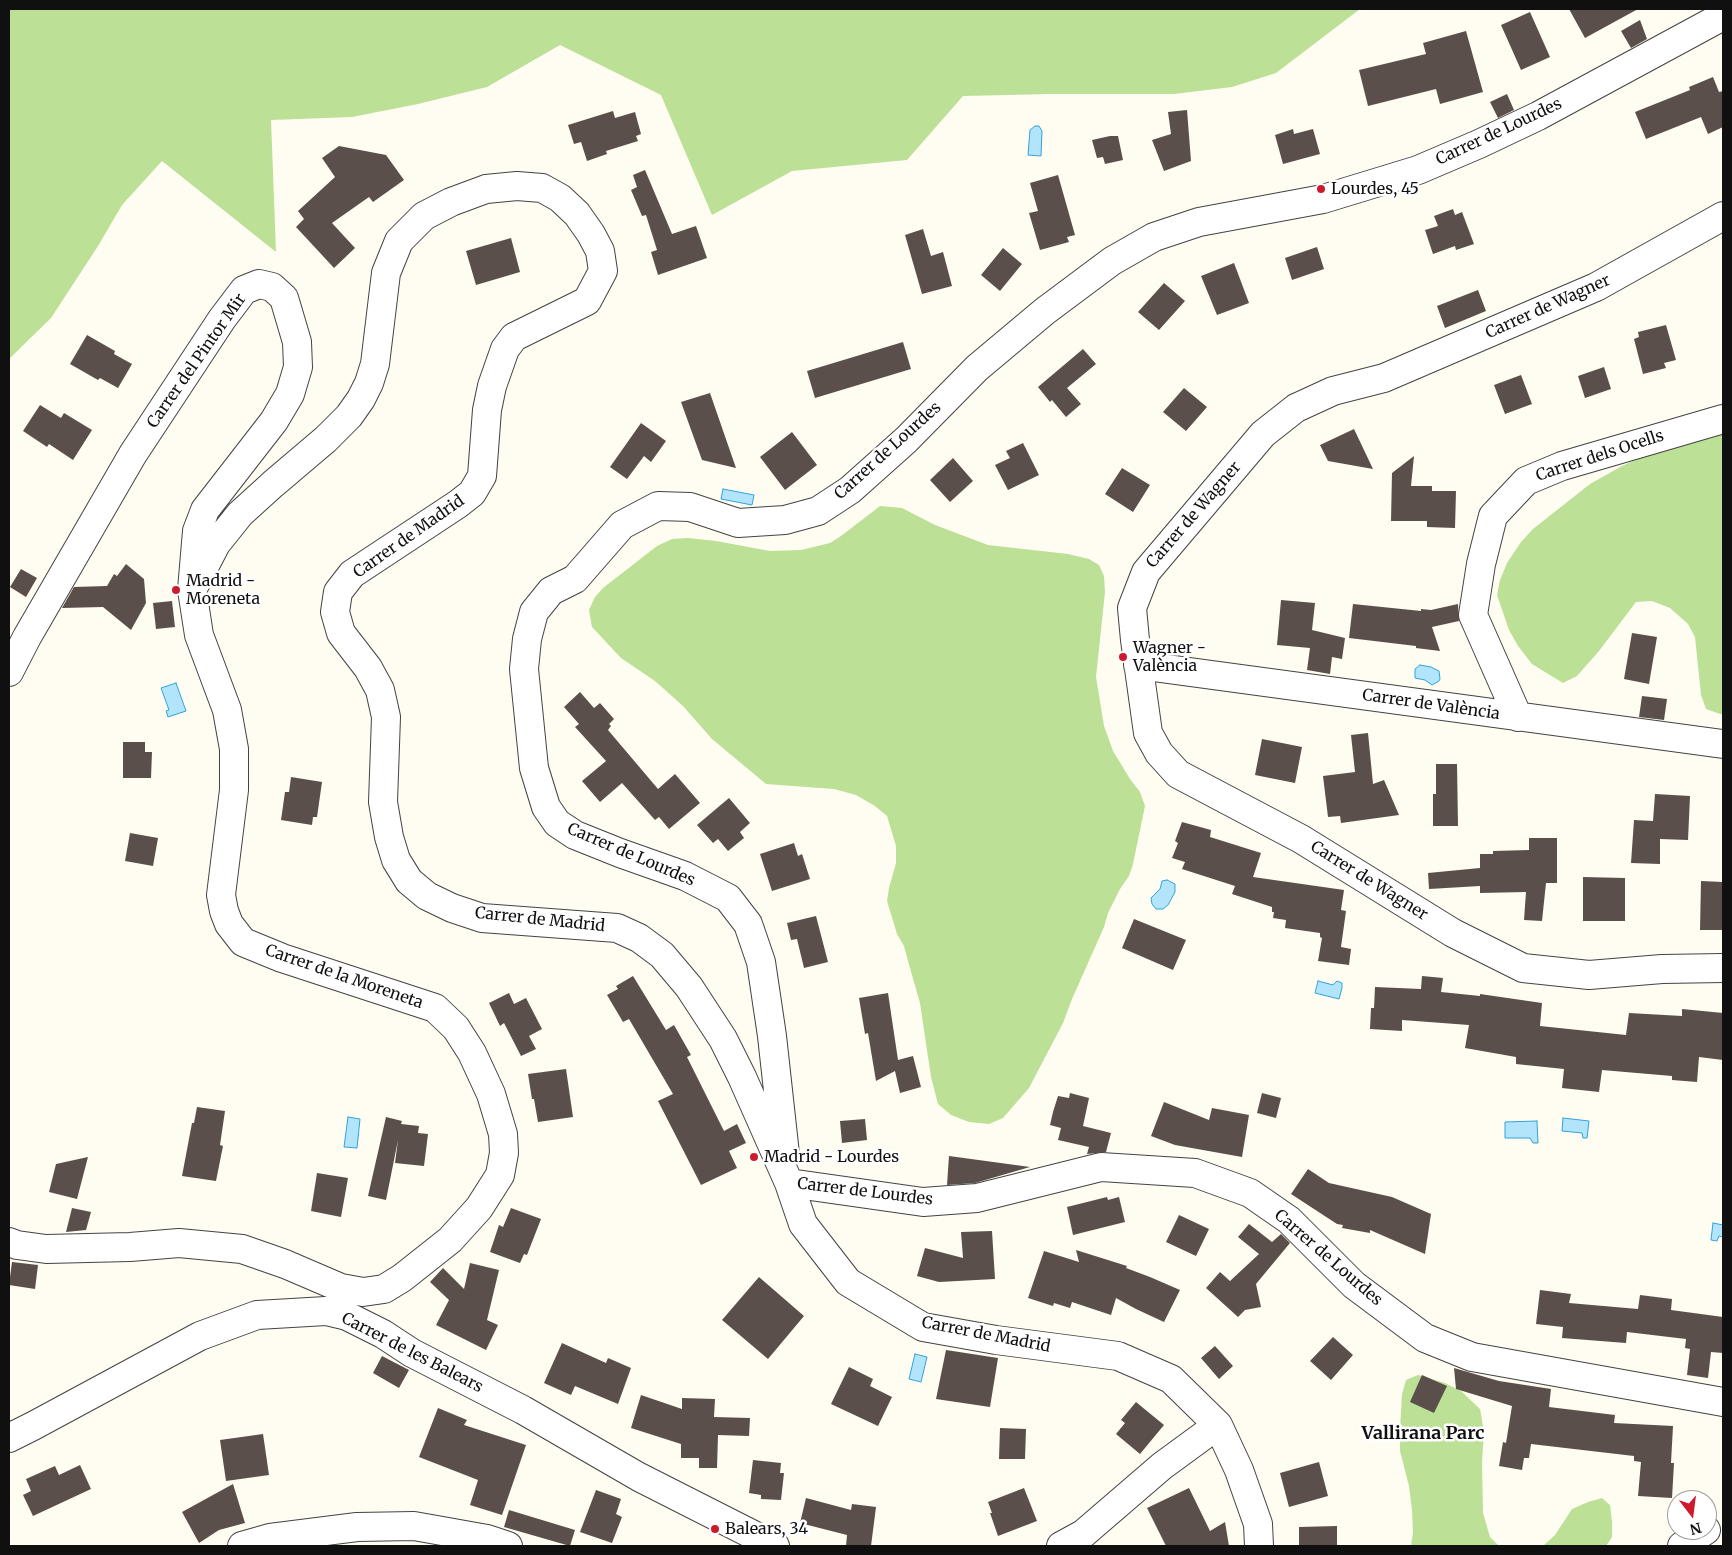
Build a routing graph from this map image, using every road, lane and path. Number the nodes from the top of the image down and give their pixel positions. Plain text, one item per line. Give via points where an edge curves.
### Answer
1 (1723, 16) edge
2 (1723, 216) edge
3 (1723, 420) edge
4 (192, 590) junction
5 (1138, 665) junction
6 (9, 672) edge
7 (1518, 717) junction
8 (1723, 744) edge
9 (1723, 968) edge
10 (788, 1183) junction
11 (9, 1242) edge
12 (363, 1292) junction
13 (356, 1320) junction
14 (1723, 1402) edge
15 (1218, 1426) junction
16 (9, 1438) edge
17 (242, 1546) edge
18 (508, 1546) edge
19 (776, 1546) edge
20 (1061, 1546) edge
21 (1259, 1546) edge

1 - 10 street, Carrer de Lourdes via 1538,116 1418,170 1323,199 1199,222 1154,237 1112,261 1045,311 977,368 857,484 818,511 785,520 738,523 690,507 658,506 622,525 575,579 551,591 534,612 524,669 534,768 546,807 557,823 575,834 685,876 728,898 748,924 761,962
2 - 5 street, Carrer de Wagner via 1596,286 1384,378 1334,392 1296,408 1263,434 1146,572 1132,608
3 - 7 street, Carrer dels Ocells via 1562,466 1526,481 1494,516 1481,564 1473,615
4 - 6 street, Carrer del Pintor Mir via 197,532 205,510 274,421 290,394 298,366 297,342 284,298 272,286 259,284 244,290 222,319 132,454
4 - 10 street, Carrer de Madrid via 216,544 240,514 326,439 361,399 374,364 386,274 399,241 424,216 486,189 518,186 542,188 578,214 600,252 603,270 587,301 514,337 505,348 487,410 482,476 472,493 352,574 338,592 335,612 341,633 368,668 380,690 386,717 384,802 388,837 396,860 409,881 427,896 482,918 617,928 639,938 662,955 689,987 723,1039
4 - 12 street, Carrer de la Moreneta via 199,635 227,710 234,749 234,790 221,895 229,924 243,942 282,958 435,1008 456,1028 472,1052 491,1094 503,1134 500,1175 479,1208 450,1240 402,1278 384,1289
5 - 7 street, Carrer de València
5 - 9 street, Carrer de Wagner via 1148,733 1159,753 1178,774 1301,838 1453,933 1523,968 1589,975
7 - 8 street, Carrer de València
10 - 14 street, Carrer de Lourdes via 923,1202 977,1198 1101,1167 1195,1173 1250,1193 1289,1220 1354,1285 1425,1338 1472,1358
10 - 15 street, Carrer de Madrid via 803,1224 848,1282 923,1327 1118,1356 1171,1378
11 - 12 street, Carrer de la Moreneta via 46,1249 130,1248 179,1243 242,1249 341,1288
12 - 13 street
13 - 16 street, Carrer de les Balears via 326,1312 257,1315 200,1336
13 - 19 street, Carrer de les Balears via 639,1477
15 - 20 street via 1162,1466 1083,1534
15 - 21 street, Carrer de Madrid via 1258,1524
17 - 18 street via 270,1538 357,1527 414,1526

